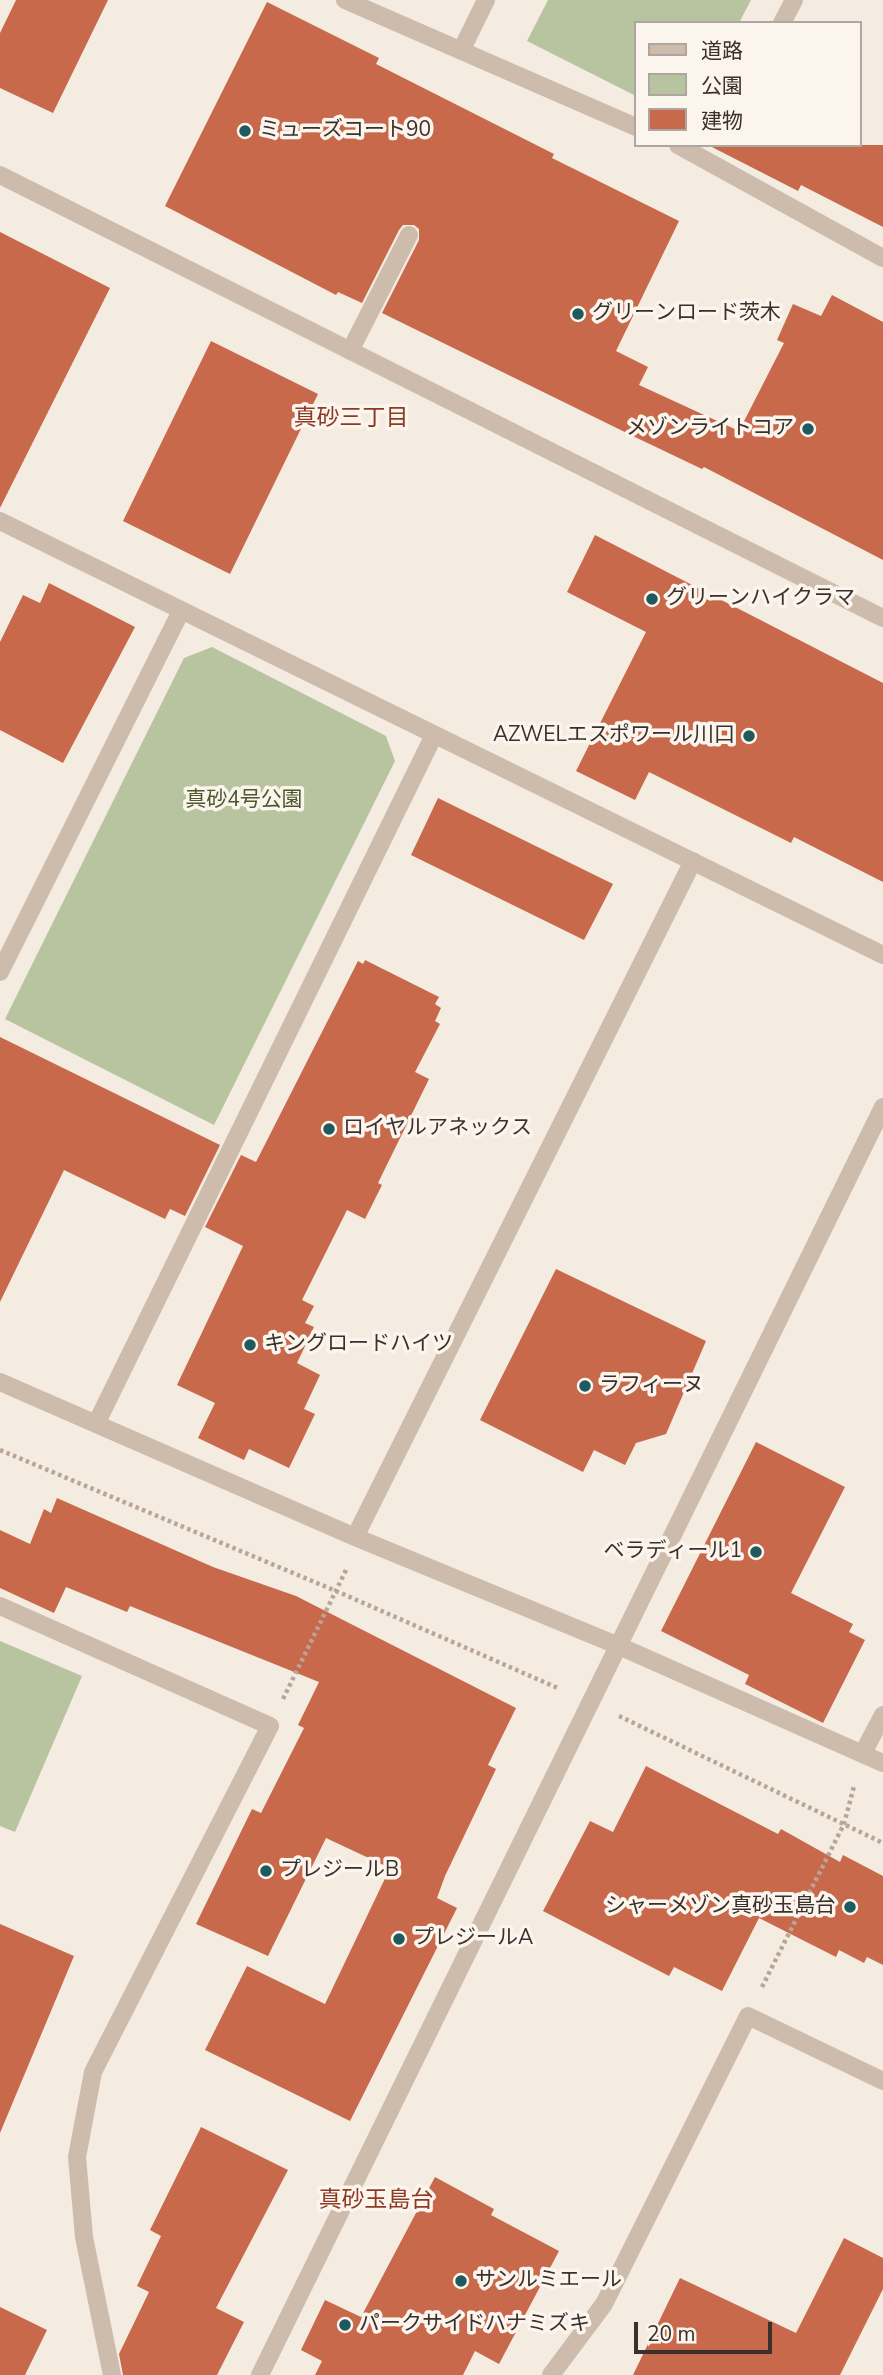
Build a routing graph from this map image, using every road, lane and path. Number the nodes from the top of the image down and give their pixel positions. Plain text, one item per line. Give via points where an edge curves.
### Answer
1 (345, 0) edge
2 (486, 0) edge
3 (794, 0) edge
4 (783, 21) edge
5 (461, 51) junction
6 (634, 126) edge
7 (687, 147) edge
8 (714, 153) edge
9 (0, 176) edge
10 (409, 235) dead end
11 (883, 258) edge
12 (350, 351) junction
13 (0, 521) edge
14 (181, 611) junction
15 (883, 618) edge
16 (434, 735) junction
17 (693, 861) junction
18 (883, 955) edge
19 (0, 972) edge
20 (883, 1107) edge
21 (0, 1382) edge
22 (96, 1424) junction
23 (0, 1450) edge
24 (355, 1537) junction
25 (336, 1591) junction
26 (0, 1606) edge
27 (619, 1646) junction
28 (590, 1702) junction
29 (883, 1715) edge
30 (270, 1726) junction
31 (863, 1753) junction
32 (883, 1763) edge
33 (844, 1824) junction
34 (883, 1843) edge
35 (748, 2016) junction
36 (883, 2081) edge
37 (112, 2375) edge
38 (260, 2375) edge
39 (551, 2375) edge

1 - 5 street
2 - 5 street
3 - 4 street
5 - 6 street
7 - 8 street
8 - 11 street
9 - 12 street
10 - 12 street
12 - 15 street
13 - 14 street
14 - 16 street
14 - 19 street
16 - 17 street
16 - 22 street
17 - 18 street
17 - 24 street
20 - 27 street
21 - 22 street
22 - 24 street
23 - 25 path
24 - 25 path via 351,1561
24 - 27 street
25 - 28 path
25 - 30 path
26 - 30 street
27 - 28 street
27 - 31 street
28 - 33 path
28 - 38 street
29 - 31 street
30 - 37 street via 93,2072 78,2157 84,2237
31 - 32 street
31 - 33 path
33 - 34 path
33 - 35 path
35 - 36 street
35 - 39 street via 604,2304

